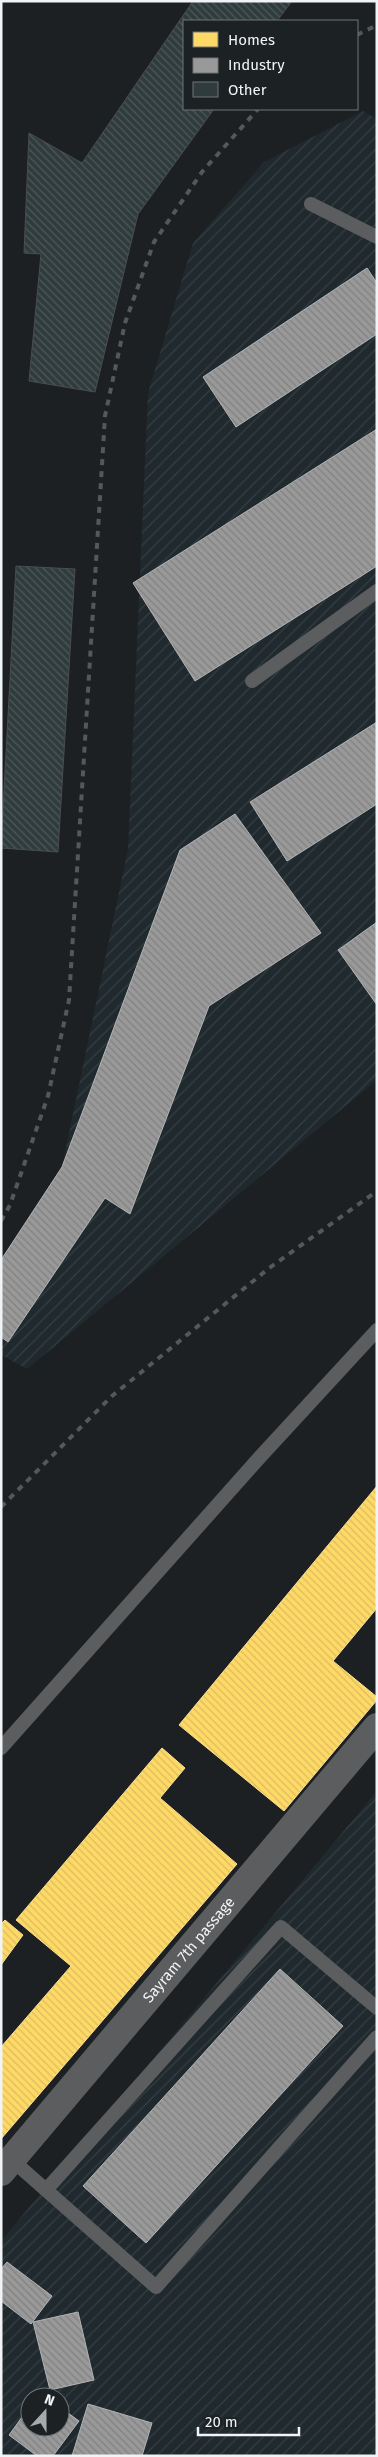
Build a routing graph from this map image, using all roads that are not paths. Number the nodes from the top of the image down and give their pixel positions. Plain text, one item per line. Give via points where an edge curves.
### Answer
1 (311, 204) dead end
2 (377, 237) edge
3 (377, 591) edge
4 (252, 681) dead end
5 (377, 1330) edge
6 (377, 1727) edge
7 (1, 1748) edge
8 (377, 2008) edge
9 (377, 2037) edge
10 (6, 2166) edge
11 (46, 2190) junction

1 - 2 lane
3 - 4 lane
5 - 7 lane
6 - 10 street, Sayram 7th passage
8 - 11 lane via 281,1927
9 - 11 lane via 156,2287
10 - 11 lane

